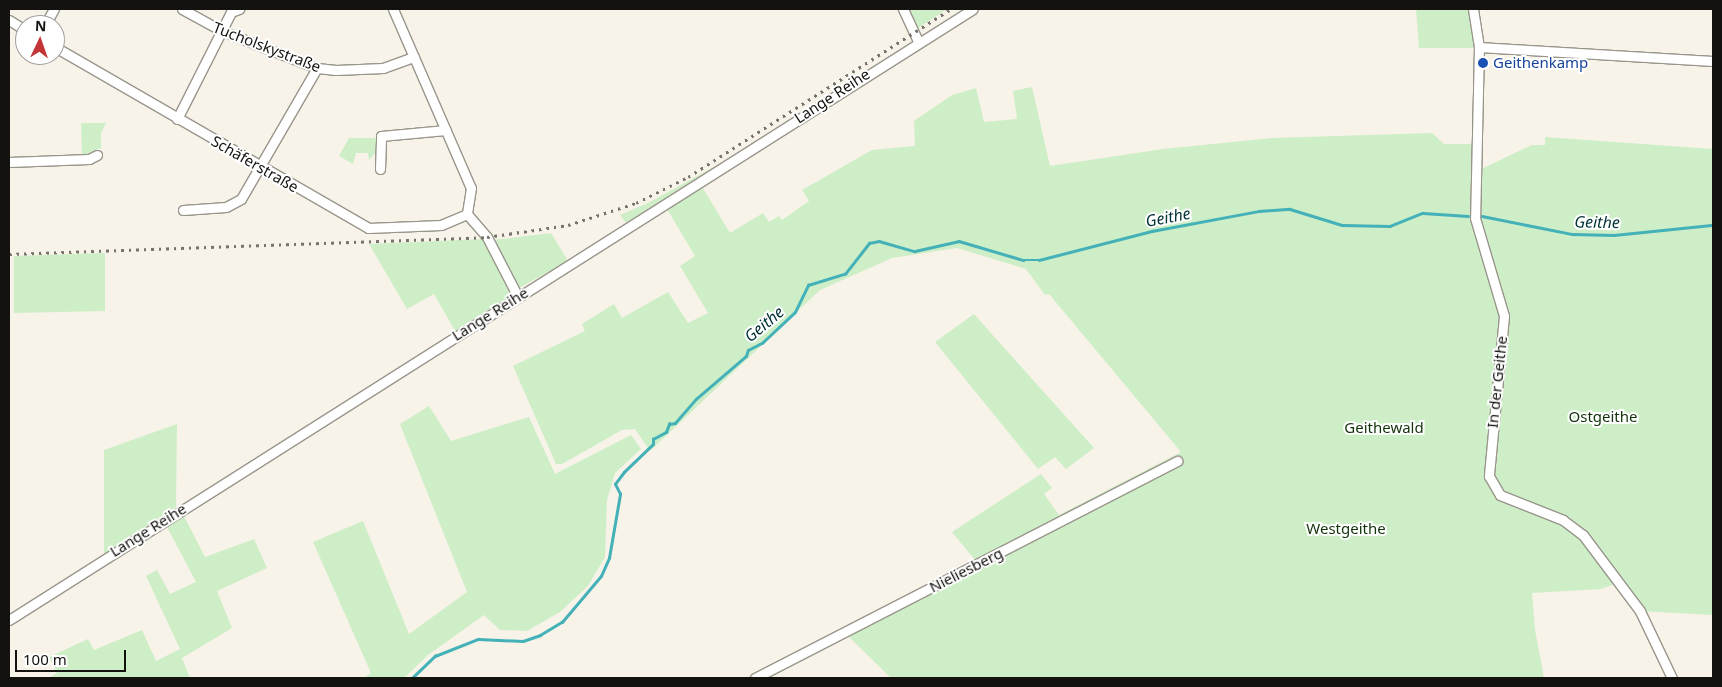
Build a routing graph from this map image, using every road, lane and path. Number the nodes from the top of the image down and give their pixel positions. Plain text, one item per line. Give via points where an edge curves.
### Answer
1 (182, 9) edge
2 (239, 9) edge
3 (393, 9) edge
4 (903, 9) edge
5 (973, 9) edge
6 (1473, 9) edge
7 (222, 31) junction
8 (918, 41) junction
9 (1479, 47) junction
10 (65, 53) edge
11 (414, 57) junction
12 (1713, 61) edge
13 (318, 68) junction
14 (177, 119) junction
15 (446, 130) junction
16 (97, 155) dead end
17 (9, 162) edge
18 (261, 167) junction
19 (380, 169) dead end
20 (183, 210) dead end
21 (467, 214) junction
22 (518, 297) junction
23 (1177, 461) dead end
24 (9, 620) edge
25 (755, 678) edge
26 (1672, 678) edge

1 - 7 street, Tucholskystraße
2 - 7 street via 231,12
3 - 11 street
4 - 8 street
5 - 8 street, Lange Reihe
6 - 9 street, In der Geithe
7 - 13 street, Tucholskystraße
7 - 14 street
8 - 22 street, Lange Reihe
9 - 12 street
9 - 26 street, In der Geithe via 1475,218 1504,316 1489,476 1500,495 1563,520 1597,551 1640,611
10 - 14 street, Schäferstraße
11 - 13 street, Tucholskystraße via 383,68
11 - 15 street
13 - 18 street
14 - 18 street, Schäferstraße
15 - 19 street via 381,136
15 - 21 street via 471,188
16 - 17 street via 89,159
18 - 20 street via 237,203 226,207
18 - 21 street, Schäferstraße via 368,228 441,225
21 - 22 street via 488,237
22 - 24 street, Lange Reihe
23 - 25 street, Nieliesberg

